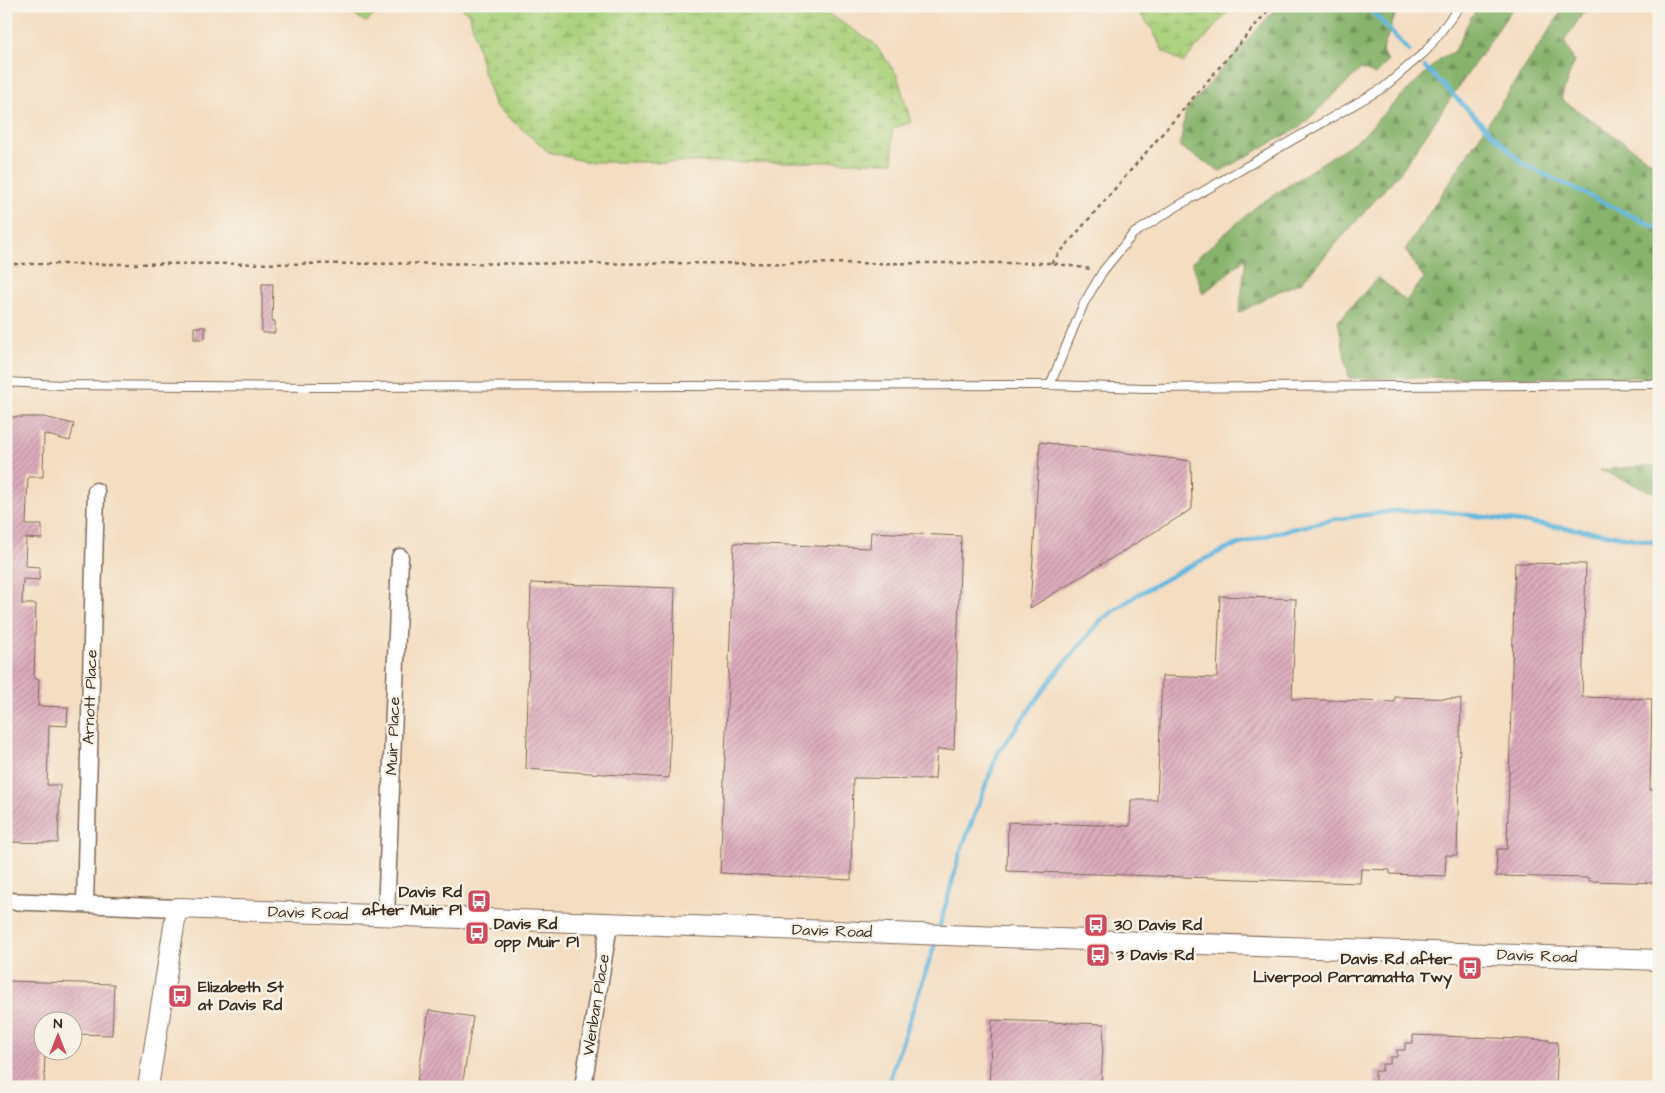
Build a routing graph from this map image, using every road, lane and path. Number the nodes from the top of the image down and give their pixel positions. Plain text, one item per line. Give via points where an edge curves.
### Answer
1 (1272, 6) edge
2 (1460, 6) edge
3 (1051, 263) junction
4 (6, 264) edge
5 (1103, 271) junction
6 (6, 382) edge
7 (1659, 384) edge
8 (1050, 386) junction
9 (96, 491) dead end
10 (400, 556) dead end
11 (6, 901) edge
12 (85, 904) junction
13 (177, 908) junction
14 (386, 915) junction
15 (609, 924) junction
16 (1659, 960) edge
17 (148, 1087) edge
18 (583, 1087) edge

1 - 3 path
2 - 5 lane via 1426,51 1383,88 1133,234
3 - 4 path
3 - 5 path
5 - 8 lane via 1084,303
6 - 8 lane via 61,386 314,387
7 - 8 lane
9 - 12 street, Arnott Place
10 - 14 street, Muir Place
11 - 12 street, Davis Road
12 - 13 street, Davis Road
13 - 14 street, Davis Road
13 - 17 street
14 - 15 street, Davis Road
15 - 16 street, Davis Road
15 - 18 street, Wenban Place

